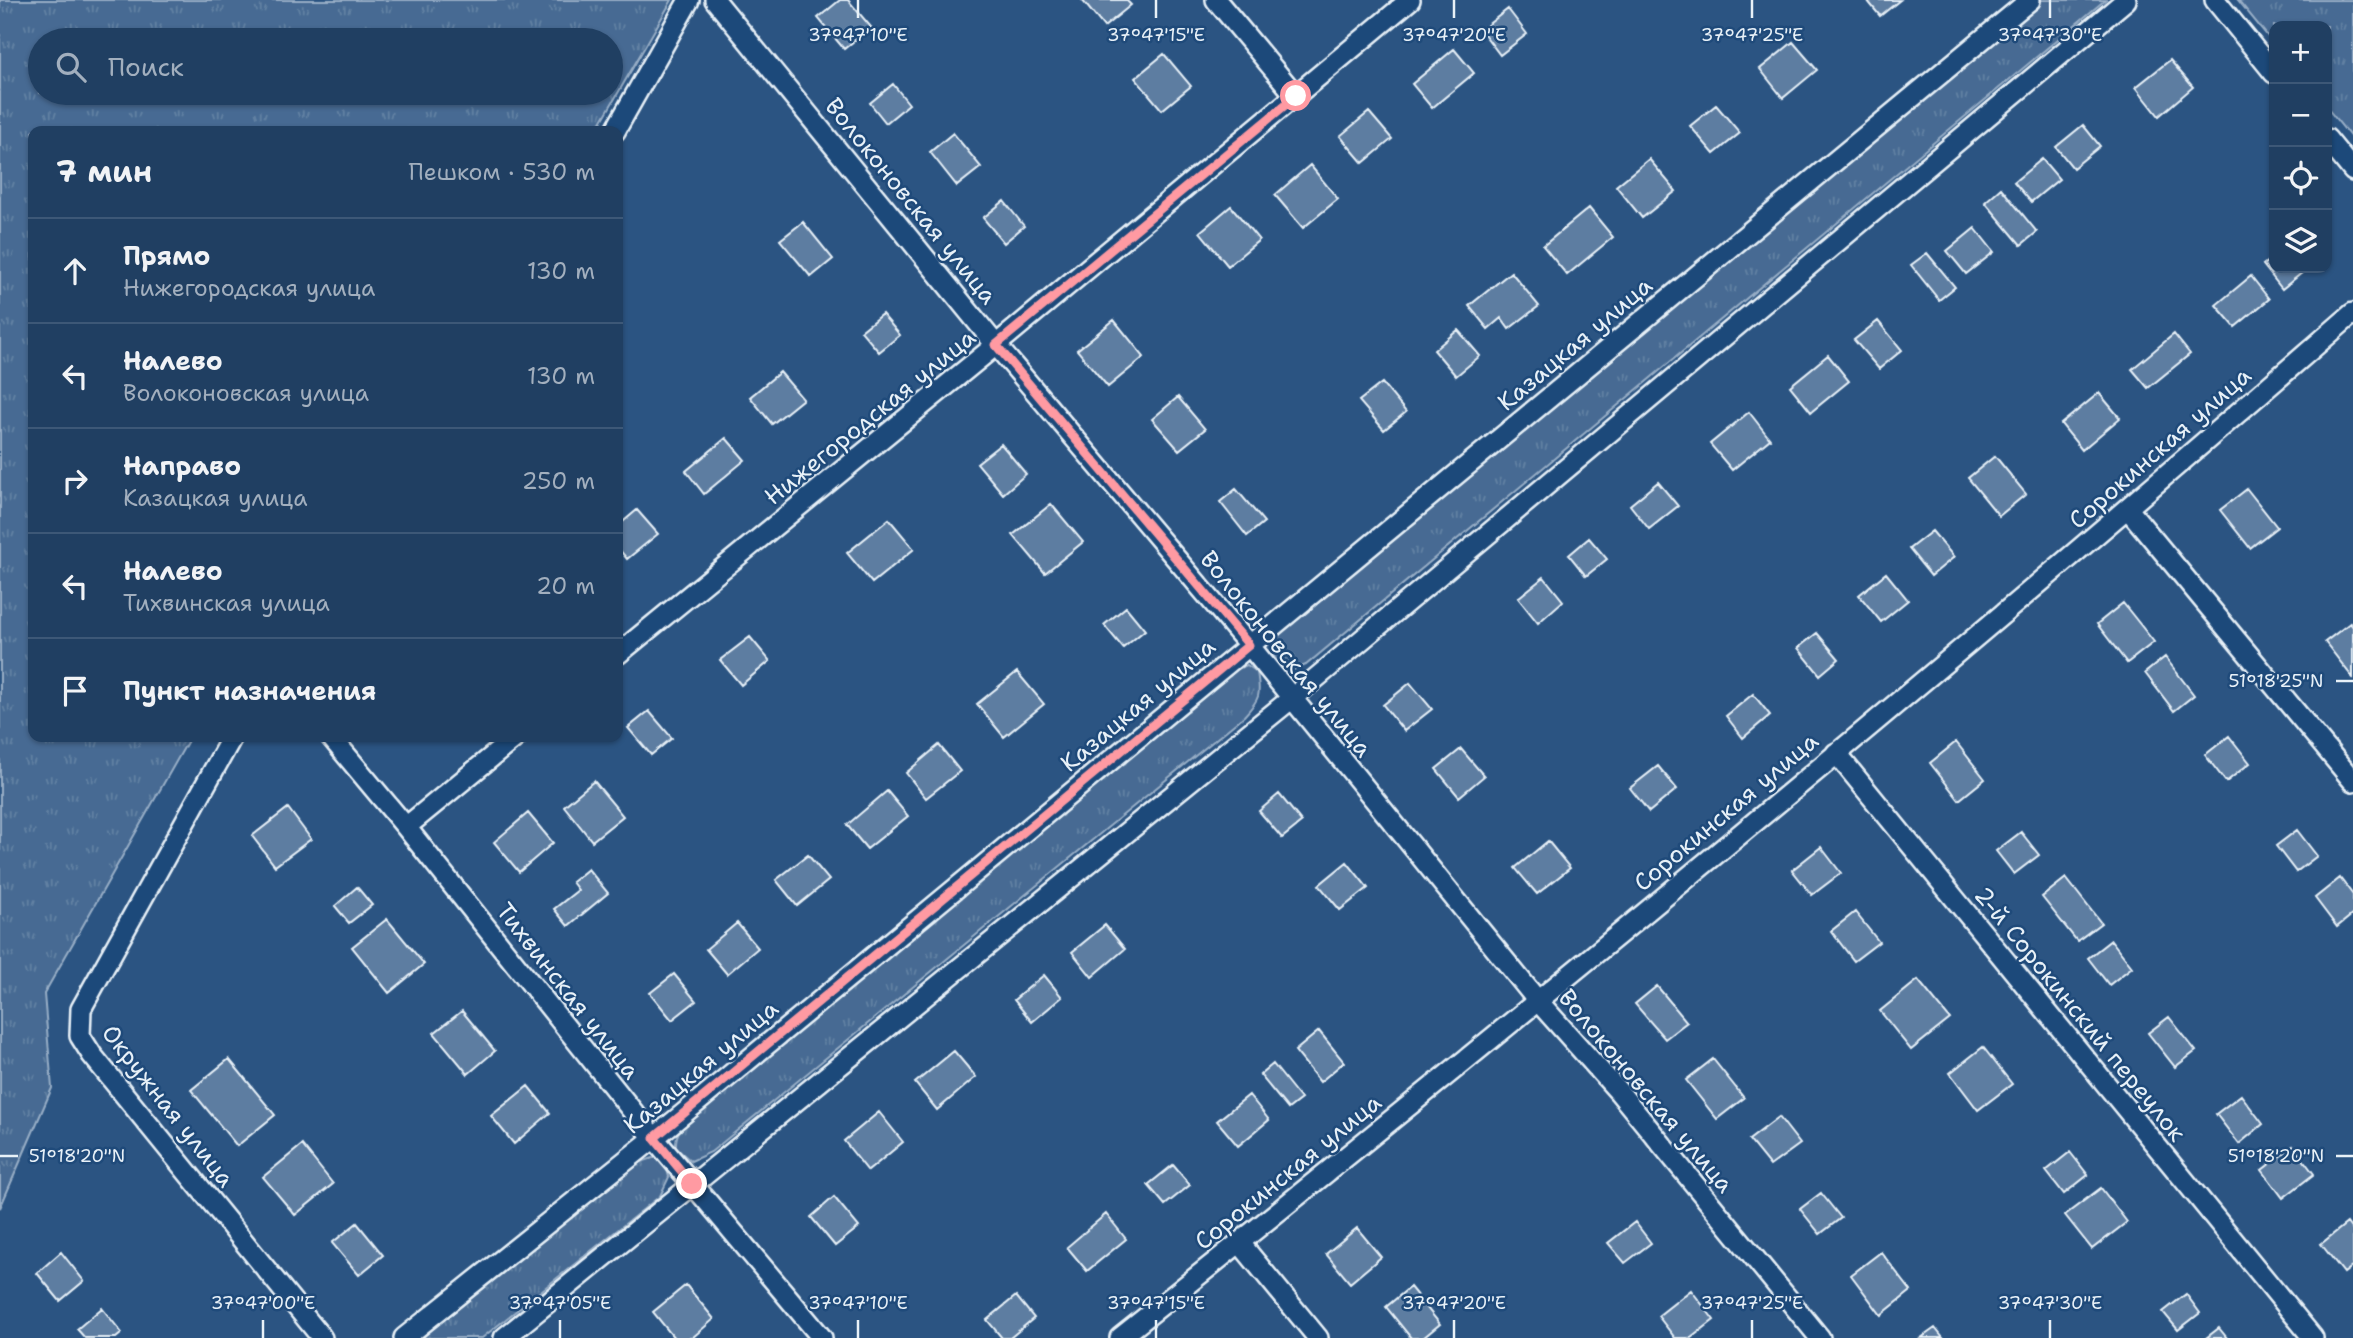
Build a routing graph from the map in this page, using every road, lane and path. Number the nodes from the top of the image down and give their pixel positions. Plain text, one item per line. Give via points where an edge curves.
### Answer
1 (689, 0) edge
2 (715, 0) edge
3 (1216, 0) edge
4 (1410, 0) edge
5 (2030, 0) edge
6 (2126, 0) edge
7 (2215, 0) edge
8 (2269, 67) edge
9 (1296, 96) junction
10 (618, 126) edge
11 (2332, 145) edge
12 (2353, 171) edge
13 (2353, 313) edge
14 (996, 345) junction
15 (2128, 509) junction
16 (1249, 645) junction
17 (623, 650) edge
18 (1291, 699) junction
19 (229, 742) edge
20 (335, 742) edge
21 (510, 742) edge
22 (1836, 753) junction
23 (2353, 781) edge
24 (406, 827) junction
25 (1537, 1000) junction
26 (654, 1138) junction
27 (692, 1184) junction
28 (1240, 1243) junction
29 (322, 1338) edge
30 (404, 1338) edge
31 (504, 1338) edge
32 (822, 1338) edge
33 (1120, 1338) edge
34 (1318, 1338) edge
35 (1820, 1338) edge
36 (2313, 1338) edge

1 - 10 street
2 - 14 street, Волоконовская улица
3 - 9 street
4 - 9 street, Нижегородская улица
5 - 16 street, Казацкая улица
6 - 18 street
7 - 8 street
9 - 14 street, Нижегородская улица
11 - 12 street
13 - 15 street, Сорокинская улица
14 - 16 street, Волоконовская улица
14 - 17 street, Нижегородская улица
15 - 22 street, Сорокинская улица
15 - 23 street
16 - 18 street, Волоконовская улица
16 - 26 street, Казацкая улица
18 - 25 street, Волоконовская улица
18 - 27 street
19 - 29 street, Окружная улица via 81,1009 80,1036
20 - 24 street, Тихвинская улица
21 - 24 street
22 - 25 street, Сорокинская улица
22 - 36 street, 2-й Сорокинский переулок
24 - 26 street, Тихвинская улица
25 - 28 street, Сорокинская улица
25 - 35 street, Волоконовская улица via 1619,1092
26 - 27 street, Тихвинская улица
26 - 30 street, Казацкая улица
27 - 31 street
27 - 32 street, Тихвинская улица
28 - 33 street, Сорокинская улица
28 - 34 street

